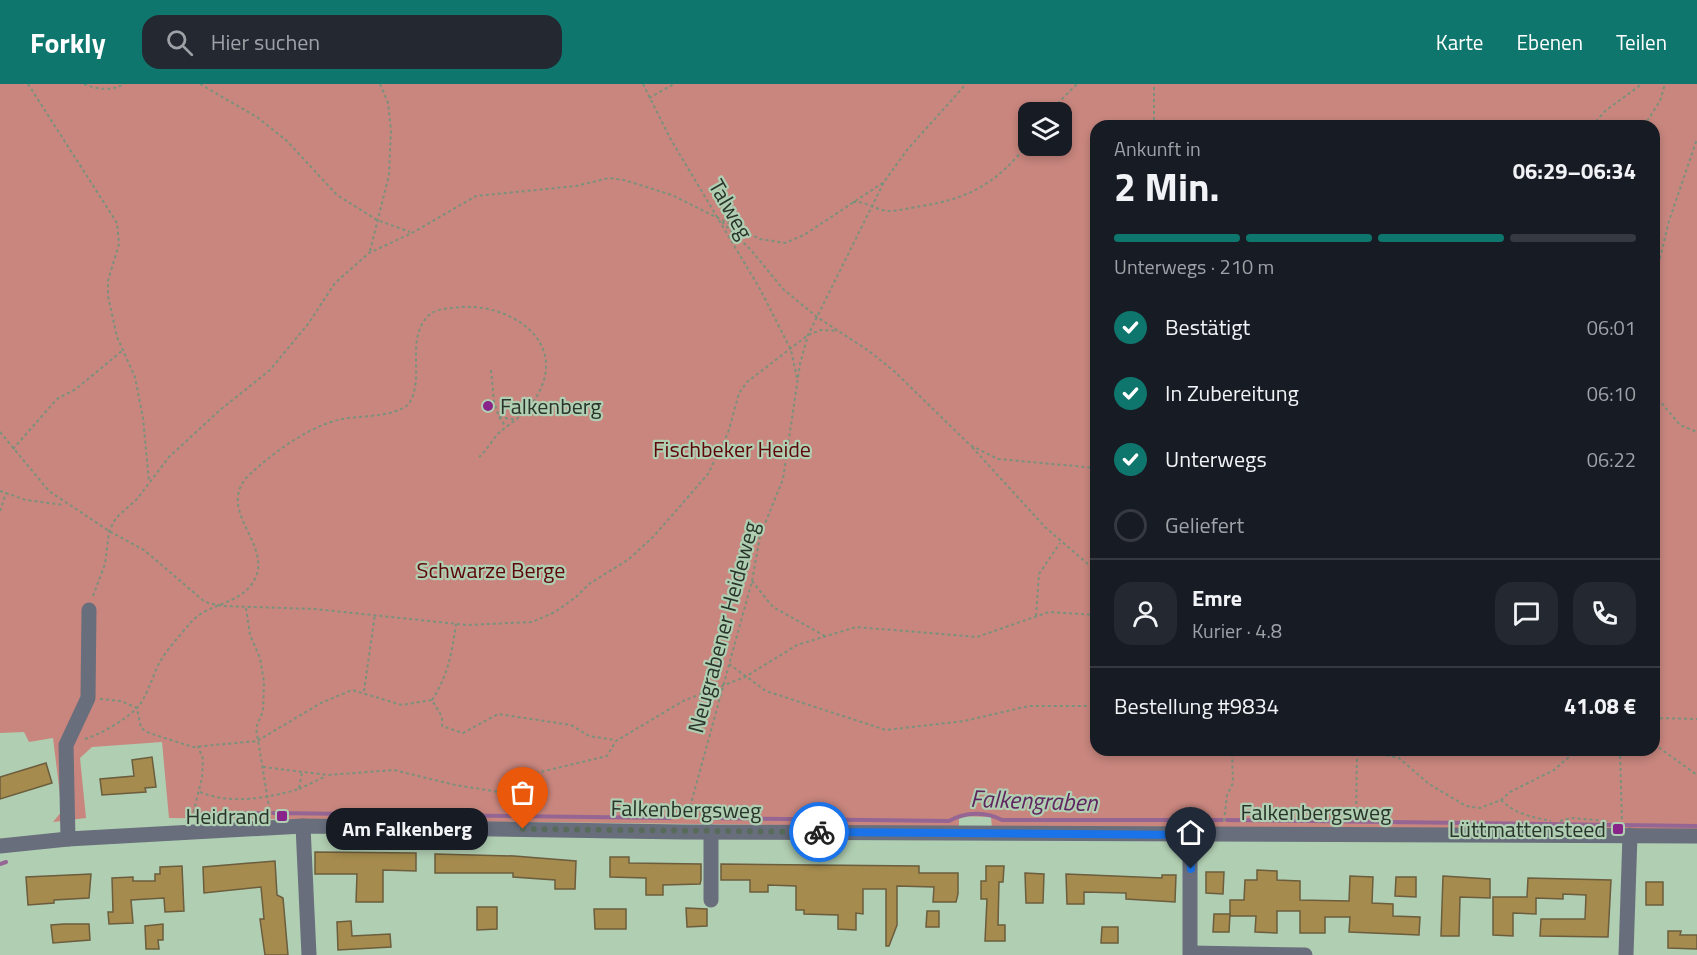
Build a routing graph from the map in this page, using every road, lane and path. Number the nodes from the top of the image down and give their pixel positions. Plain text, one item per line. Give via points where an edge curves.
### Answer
1 (28, 84) edge
2 (84, 84) edge
3 (125, 84) edge
4 (199, 84) edge
5 (380, 84) edge
6 (643, 84) edge
7 (675, 84) edge
8 (966, 84) edge
9 (1077, 84) edge
10 (1154, 84) edge
11 (1642, 84) edge
12 (1665, 84) edge
13 (650, 98) junction
14 (1058, 102) edge
15 (1154, 120) edge
16 (1597, 120) edge
17 (1648, 120) edge
18 (1697, 140) edge
19 (1019, 156) edge
20 (884, 182) junction
21 (850, 203) junction
22 (870, 206) junction
23 (377, 220) junction
24 (720, 220) junction
25 (412, 233) junction
26 (369, 253) junction
27 (1660, 258) edge
28 (817, 317) junction
29 (838, 331) junction
30 (808, 335) junction
31 (123, 350) junction
32 (791, 350) junction
33 (491, 370) dead end
34 (798, 383) junction
35 (1660, 401) edge
36 (500, 417) junction
37 (518, 420) junction
38 (506, 427) junction
39 (0, 432) edge
40 (1697, 432) edge
41 (970, 445) junction
42 (13, 449) junction
43 (479, 457) dead end
44 (1090, 467) edge
45 (149, 483) junction
46 (0, 491) edge
47 (6, 493) junction
48 (67, 505) junction
49 (0, 511) edge
50 (109, 531) junction
51 (1061, 542) junction
52 (1090, 566) edge
53 (752, 581) junction
54 (222, 606) junction
55 (246, 608) junction
56 (89, 610) joint
57 (375, 614) junction
58 (1090, 615) edge
59 (1036, 616) junction
60 (456, 624) junction
61 (825, 636) junction
62 (729, 664) junction
63 (745, 677) junction
64 (723, 686) junction
65 (364, 691) junction
66 (88, 698) junction
67 (432, 700) junction
68 (1090, 706) edge
69 (137, 708) junction
70 (1660, 718) edge
71 (1697, 719) edge
72 (258, 741) junction
73 (616, 741) junction
74 (66, 746) junction
75 (198, 746) junction
76 (1660, 748) edge
77 (1232, 756) edge
78 (1357, 756) edge
79 (1390, 756) edge
80 (1570, 756) edge
81 (1620, 756) edge
82 (263, 767) junction
83 (302, 772) junction
84 (328, 775) junction
85 (1697, 775) edge
86 (299, 789) junction
87 (200, 792) junction
88 (267, 796) junction
89 (1501, 800) junction
90 (272, 826) junction
91 (303, 826) junction
92 (192, 831) junction
93 (683, 832) junction
94 (711, 832) junction
95 (1190, 835) junction
96 (1224, 835) junction
97 (1356, 835) junction
98 (1630, 835) junction
99 (1697, 836) edge
100 (68, 839) junction
101 (0, 846) edge
102 (711, 900) dead end
103 (1191, 954) edge
104 (309, 955) edge
105 (1305, 955) edge
106 (1626, 955) edge

1 - 31 path via 117,223 119,244 108,296
2 - 3 path via 99,90
4 - 23 path via 257,117 287,141 337,195
5 - 23 path via 388,103 391,130 389,175
6 - 13 path, Talweg
7 - 13 path
8 - 20 path, Neugrabener Heideweg
9 - 14 path
10 - 15 path
11 - 16 path
12 - 17 path
13 - 24 path, Talweg
18 - 27 path
19 - 22 path via 966,197 893,211
20 - 21 path
20 - 22 path, Neugrabener Heideweg
21 - 22 path
21 - 24 path via 785,243 760,239
22 - 28 path, Neugrabener Heideweg
23 - 25 path
23 - 26 path
24 - 25 path via 672,195 609,178 576,186 476,196
24 - 28 path via 783,289
24 - 32 path, Talweg
25 - 26 path
26 - 45 path via 335,283 270,370 169,457
28 - 29 path
28 - 30 path, Neugrabener Heideweg
29 - 30 path via 821,330
29 - 41 path via 894,371
30 - 32 path
30 - 34 path, Neugrabener Heideweg
31 - 42 path via 76,389 57,399
31 - 45 path via 135,377
32 - 34 path, Talweg
32 - 60 path via 747,382 739,393 728,433 708,474 629,559 543,618 532,622
33 - 36 path via 494,402
34 - 53 path, Neugrabener Heideweg via 783,479 760,536
35 - 40 path via 1680,425
36 - 37 path
36 - 38 path
37 - 38 path
37 - 54 path via 533,402 543,378 545,355 535,334 515,319 480,307 438,310 428,316 417,336 415,384 408,405 392,413 324,424 248,477 238,505 258,557 257,573 245,591
38 - 43 path
39 - 42 path
41 - 44 path via 998,459
41 - 51 path
42 - 48 path via 34,477
45 - 50 path
46 - 47 path
47 - 48 path via 26,500
47 - 49 path
48 - 50 path
50 - 54 path via 144,550 195,596
50 - 56 path via 105,564
51 - 52 path
51 - 59 path via 1039,574
53 - 61 path via 773,607
53 - 62 path, Neugrabener Heideweg
54 - 55 path
54 - 69 path via 194,619 161,660
55 - 57 path
55 - 72 path via 264,682 263,711 256,728
56 - 66 street
57 - 60 path
57 - 65 path
58 - 59 path via 1049,612
59 - 61 path via 977,637 856,627
60 - 67 path via 444,682
61 - 63 path via 797,645
62 - 63 path
62 - 64 path, Neugrabener Heideweg
63 - 64 path
63 - 68 path via 766,691 886,730 964,721 1029,706
64 - 73 path via 683,701
64 - 93 path, Neugrabener Heideweg
65 - 67 path via 402,705
65 - 72 path via 342,692
66 - 69 path via 121,701
66 - 74 street
67 - 73 path via 442,717 442,726 463,733 498,714 571,725 589,736
69 - 74 path via 99,734
69 - 75 path via 141,728 148,733
70 - 71 path
72 - 75 path
72 - 82 path
73 - 84 path via 607,756 511,779 499,792 394,770
74 - 100 street
75 - 87 path via 203,759
76 - 85 path
77 - 96 path via 1233,783 1227,795
78 - 97 path
79 - 89 path via 1399,758 1430,784 1466,806 1480,808
80 - 89 path via 1554,770
81 - 89 path via 1622,822 1536,818 1509,809
82 - 83 path
82 - 88 path
83 - 84 path
83 - 86 path
84 - 86 path
86 - 88 path
87 - 88 path via 233,800
87 - 92 path via 192,811
88 - 90 path
90 - 91 street, Falkenbergsweg
90 - 92 street, Falkenbergsweg
91 - 93 street, Falkenbergsweg
91 - 104 street
92 - 100 street, Falkenbergsweg
93 - 94 street, Falkenbergsweg
94 - 95 street, Falkenbergsweg
94 - 102 street
95 - 96 street, Falkenbergsweg
95 - 103 street
96 - 97 street, Falkenbergsweg
97 - 98 street, Falkenbergsweg
98 - 99 street, Falkenbergsweg
98 - 106 street
100 - 101 street, Falkenbergsweg
103 - 105 street

